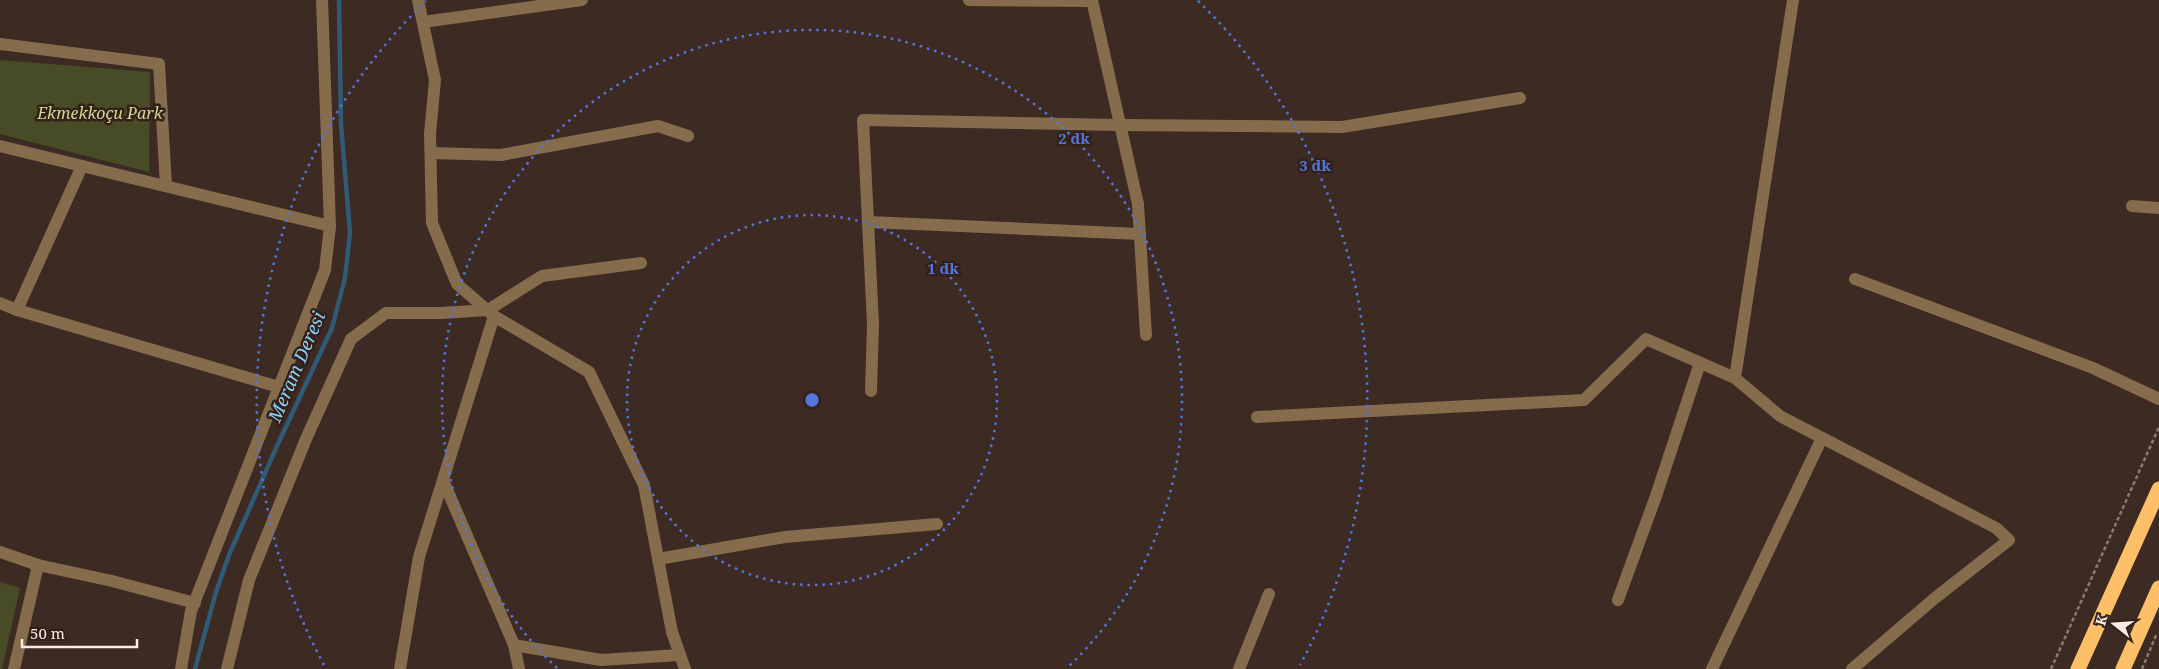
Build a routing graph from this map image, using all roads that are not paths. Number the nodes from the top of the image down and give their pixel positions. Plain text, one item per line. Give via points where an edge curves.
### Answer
1 (322, 0) edge
2 (418, 0) edge
3 (582, 0) edge
4 (969, 0) edge
5 (1092, 0) edge
6 (1793, 0) edge
7 (423, 22) junction
8 (0, 44) edge
9 (1520, 98) dead end
10 (1119, 125) junction
11 (688, 136) dead end
12 (0, 146) edge
13 (431, 153) junction
14 (82, 166) junction
15 (166, 186) junction
16 (2132, 206) dead end
17 (2159, 208) edge
18 (868, 222) junction
19 (330, 226) junction
20 (1140, 234) junction
21 (640, 263) dead end
22 (1855, 278) dead end
23 (0, 303) edge
24 (17, 310) junction
25 (491, 313) junction
26 (1146, 334) dead end
27 (1700, 363) junction
28 (1735, 378) junction
29 (279, 387) junction
30 (871, 391) dead end
31 (2159, 399) edge
32 (1257, 418) dead end
33 (1822, 438) junction
34 (443, 480) junction
35 (2159, 489) edge
36 (938, 524) dead end
37 (0, 552) edge
38 (658, 559) junction
39 (38, 565) junction
40 (2158, 593) edge
41 (1269, 594) dead end
42 (1618, 600) dead end
43 (195, 603) junction
44 (514, 644) junction
45 (680, 655) junction
46 (14, 669) edge
47 (181, 669) edge
48 (227, 669) edge
49 (400, 669) edge
50 (519, 669) edge
51 (685, 669) edge
52 (1239, 669) edge
53 (1712, 669) edge
54 (1852, 669) edge
55 (2078, 669) edge
56 (2123, 669) edge

1 - 19 street
2 - 7 street
3 - 7 street
4 - 5 street
5 - 10 street
6 - 28 street
7 - 13 street via 435,80
8 - 15 street via 159,64
9 - 10 street via 1342,127
10 - 18 street via 863,120
10 - 20 street via 1138,204
11 - 13 street via 658,126 500,155
12 - 14 street
13 - 25 street via 432,223 457,284
14 - 15 street
14 - 24 street
15 - 19 street
16 - 17 street
18 - 20 street
18 - 30 street via 873,324
19 - 29 street via 325,270
20 - 26 street
21 - 25 street via 542,276
22 - 31 street via 2093,368
23 - 24 street
24 - 29 street
25 - 34 street
25 - 38 street via 589,372 644,484
25 - 48 street via 386,313 352,339 306,439 249,580
27 - 28 street
27 - 32 street via 1646,339 1584,400
27 - 42 street
28 - 33 street via 1780,416
29 - 43 street
33 - 53 street
33 - 54 street via 1996,528 2009,540
34 - 44 street
34 - 49 street via 419,557
35 - 55 highway
36 - 38 street via 785,536
37 - 39 street
38 - 45 street via 672,632
39 - 43 street
39 - 46 street
40 - 56 highway
41 - 52 street
43 - 47 street
44 - 45 street via 601,660
44 - 50 street
45 - 51 street

